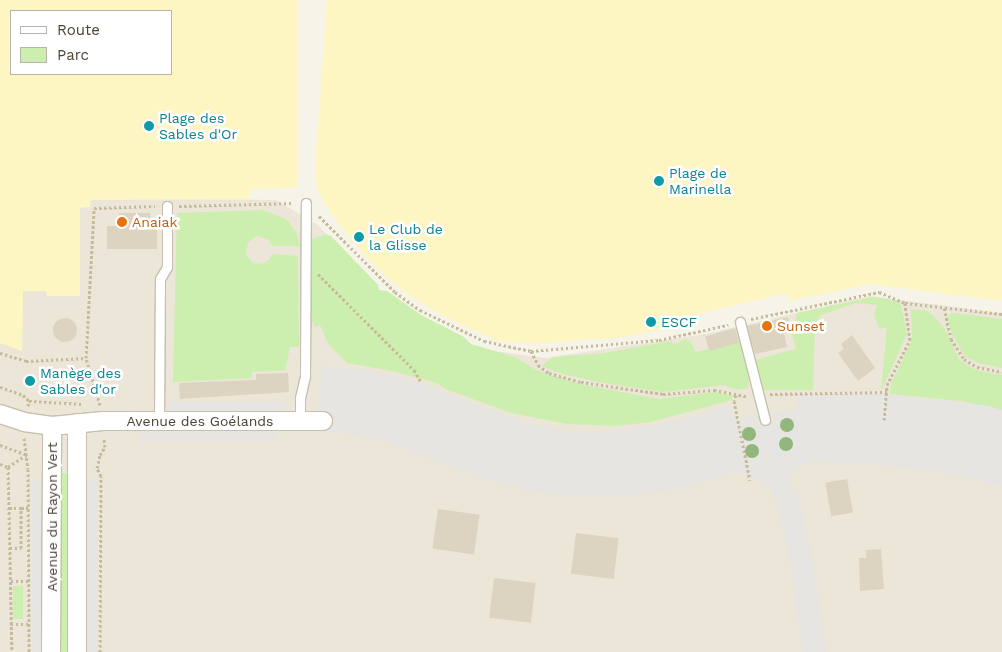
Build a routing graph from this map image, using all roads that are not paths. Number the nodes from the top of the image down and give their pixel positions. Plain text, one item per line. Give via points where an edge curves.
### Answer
1 (306, 203) road end
2 (167, 206) dead end
3 (740, 322) road end
4 (0, 414) edge
5 (765, 420) dead end
6 (159, 421) junction
7 (323, 421) dead end
8 (300, 422) junction
9 (77, 423) junction
10 (52, 426) junction
11 (51, 652) edge
12 (77, 652) edge

1 - 8 lane via 305,376 300,398
2 - 6 lane via 167,267 160,279
3 - 5 lane
4 - 10 street
6 - 8 street, Avenue des Goélands
6 - 9 street, Avenue des Goélands
7 - 8 street, Avenue des Goélands
9 - 10 street, Avenue du Rayon Vert
9 - 12 street, Avenue du Rayon Vert
10 - 11 street, Avenue du Rayon Vert

